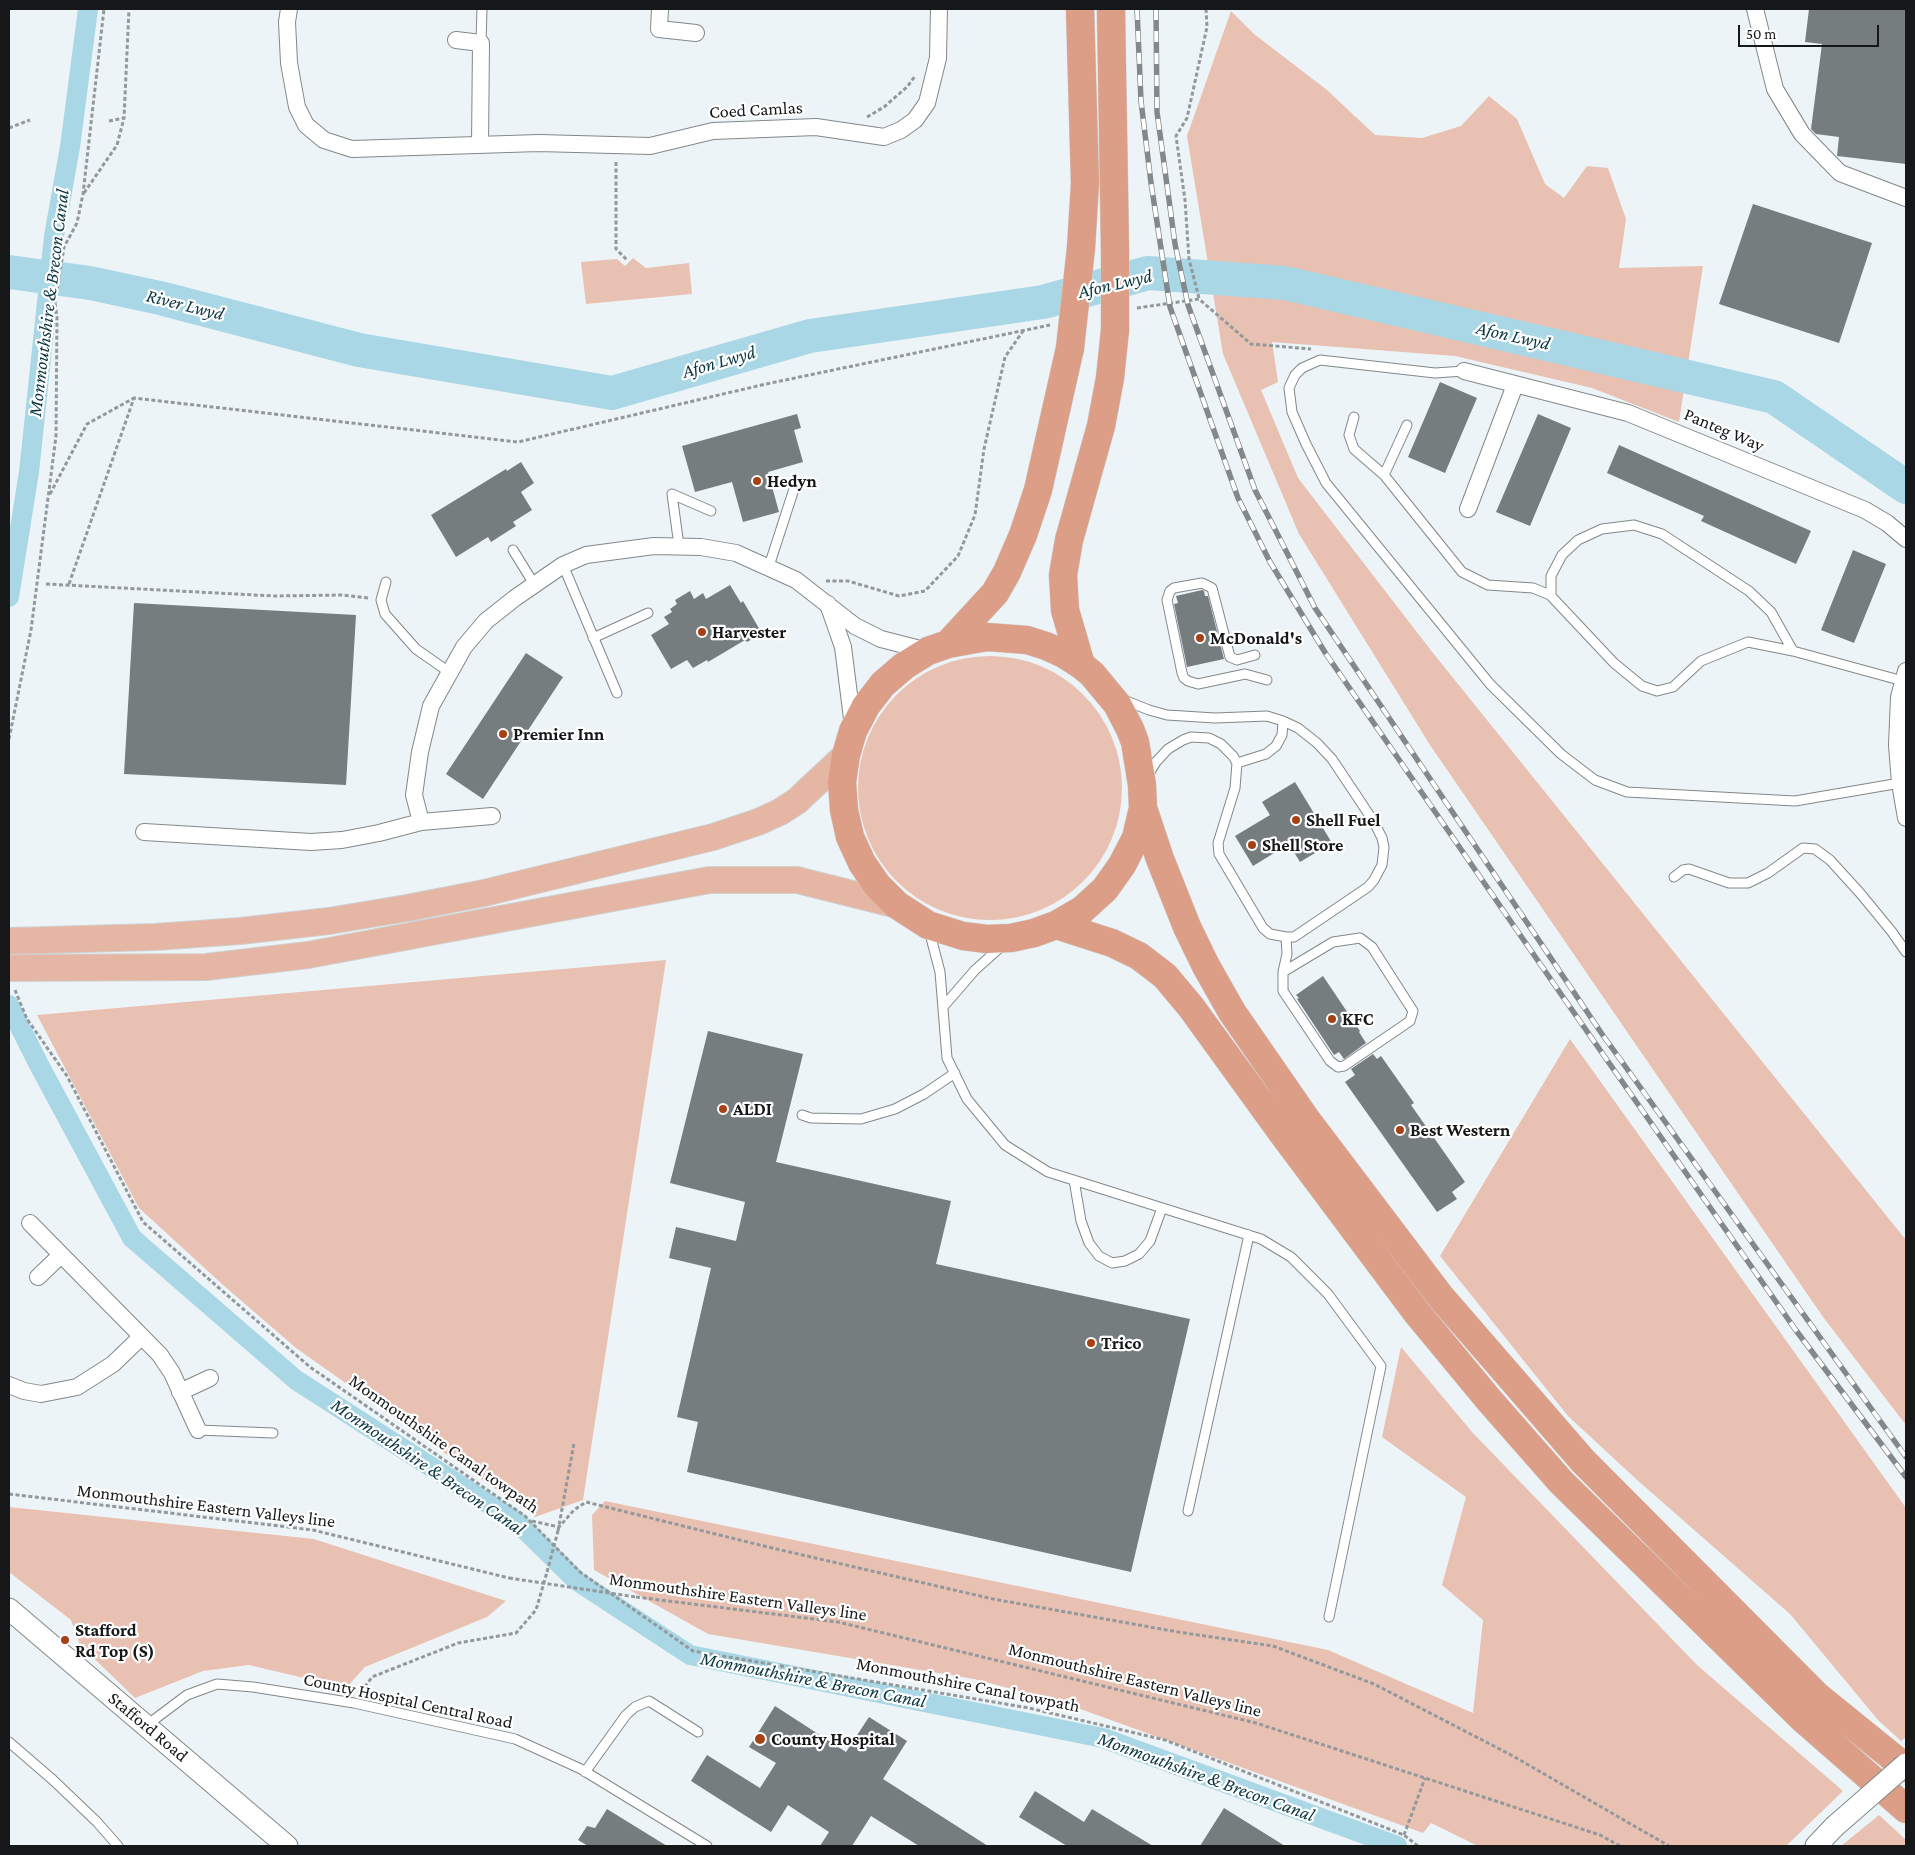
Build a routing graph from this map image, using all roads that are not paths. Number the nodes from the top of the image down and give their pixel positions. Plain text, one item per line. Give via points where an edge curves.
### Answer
1 (289, 9) edge
2 (482, 9) edge
3 (660, 9) edge
4 (939, 9) edge
5 (1080, 9) edge
6 (1110, 9) edge
7 (1755, 9) edge
8 (696, 33) dead end
9 (456, 40) dead end
10 (481, 43) junction
11 (480, 145) junction
12 (1906, 198) edge
13 (1464, 371) joint
14 (1515, 385) junction
15 (1354, 417) dead end
16 (1407, 425) dead end
17 (1384, 475) junction
18 (794, 489) dead end
19 (1468, 509) dead end
20 (711, 512) dead end
21 (1906, 539) edge
22 (679, 546) junction
23 (513, 550) dead end
24 (563, 565) junction
25 (769, 566) junction
26 (386, 582) dead end
27 (534, 584) junction
28 (1551, 596) junction
29 (828, 604) junction
30 (648, 613) dead end
31 (593, 638) junction
32 (938, 648) junction
33 (1792, 651) junction
34 (1255, 655) dead end
35 (1081, 665) junction
36 (449, 672) junction
37 (1905, 676) edge
38 (1267, 680) dead end
39 (1108, 691) junction
40 (617, 693) dead end
41 (1283, 720) junction
42 (849, 743) junction
43 (1237, 763) junction
44 (1900, 783) junction
45 (1142, 796) junction
46 (492, 816) dead end
47 (1906, 818) edge
48 (421, 822) junction
49 (144, 832) dead end
50 (1674, 877) dead end
51 (897, 905) junction
52 (928, 925) junction
53 (1056, 925) junction
54 (1286, 937) junction
55 (1011, 938) junction
56 (16, 941) edge
57 (1906, 952) edge
58 (14, 972) edge
59 (1284, 972) junction
60 (943, 1006) junction
61 (954, 1073) junction
62 (802, 1115) dead end
63 (1074, 1180) junction
64 (1162, 1208) junction
65 (30, 1223) dead end
66 (1249, 1236) junction
67 (61, 1255) junction
68 (38, 1277) dead end
69 (141, 1337) junction
70 (210, 1378) dead end
71 (9, 1385) edge
72 (180, 1392) junction
73 (198, 1430) joint
74 (273, 1433) dead end
75 (1188, 1511) dead end
76 (9, 1609) edge
77 (1329, 1617) dead end
78 (146, 1725) junction
79 (698, 1732) dead end
80 (9, 1742) edge
81 (1906, 1764) edge
82 (1906, 1768) edge
83 (586, 1772) junction
84 (1906, 1809) edge
85 (118, 1846) edge
86 (287, 1846) edge
87 (707, 1846) edge
88 (1816, 1846) edge

1 - 11 street, Coed Camlas via 290,63 297,107 306,125 324,140 352,149
2 - 10 lane
3 - 8 street via 659,30
4 - 11 street, Coed Camlas via 938,58 926,103 915,120 884,137 816,127 713,131 650,146
5 - 32 highway, bridge via 1085,184 1070,348 1038,490 1023,536 995,593
6 - 35 highway, bridge via 1115,330 1101,426 1069,540 1063,575 1065,610
7 - 12 street via 1775,90 1802,134 1840,173
9 - 10 street
10 - 11 street
13 - 14 street, Panteg Way
13 - 44 lane via 1434,373 1320,360 1294,375 1289,388 1292,412 1326,483 1490,684 1561,754 1595,780 1627,792 1795,801
14 - 19 street
14 - 21 street, Panteg Way via 1628,413 1679,433 1865,510
15 - 17 lane via 1349,435 1354,449
16 - 17 lane
17 - 28 lane via 1462,572 1488,585 1533,588
18 - 25 lane
20 - 22 lane via 672,494
22 - 24 street via 586,555
22 - 25 street via 736,553
23 - 27 lane
24 - 27 street
24 - 31 lane
25 - 29 street via 796,580
26 - 36 lane via 381,600 385,614 416,649
27 - 36 street via 486,621 464,647
28 - 33 lane via 1614,663 1642,686 1657,691 1673,687 1701,661 1748,642
28 - 33 lane via 1551,576 1562,555 1578,540 1602,529 1634,525 1662,534 1749,591 1771,612
29 - 32 street via 856,626 881,639
29 - 42 street via 843,648
30 - 31 lane
31 - 40 lane
32 - 35 highway via 987,637 1027,640 1064,654
32 - 42 highway via 904,666 883,684 866,706
33 - 37 lane
34 - 38 lane via 1237,660 1230,657 1212,588 1202,583 1174,588 1170,592 1167,600 1184,678 1198,684 1245,674
35 - 39 highway
36 - 48 street via 431,706 420,752 414,795
37 - 44 street via 1899,697 1897,745
39 - 41 lane via 1135,705 1167,715 1259,716
39 - 45 highway via 1135,742
41 - 43 lane via 1282,735 1276,746 1266,754
41 - 54 lane via 1306,734 1332,759 1378,829 1384,847 1382,865 1368,887 1294,936
42 - 51 highway via 842,782 850,837 872,878
42 - 56 main road via 797,801 758,822 713,837 528,884 407,908 274,927 156,937
43 - 45 lane via 1227,749 1214,740 1191,738 1175,744 1162,755
43 - 54 lane via 1235,788 1218,843 1219,854 1263,928 1270,934
44 - 47 street
45 - 53 highway via 1136,838 1122,865 1104,890 1082,910
45 - 82 highway via 1160,859 1187,926 1232,1012 1306,1119 1440,1296 1583,1461 1817,1696
46 - 48 street
48 - 49 street via 370,835 311,842
50 - 57 lane via 1689,869 1729,883 1748,883 1803,848 1815,849 1842,873
51 - 52 highway
51 - 58 main road via 797,880 709,880 308,954 206,967
52 - 55 highway via 963,936
52 - 60 lane via 940,972
53 - 55 highway
53 - 84 highway via 1112,943 1139,956 1165,976 1417,1313 1489,1400 1555,1474 1802,1718
54 - 59 lane
55 - 60 lane via 975,970
59 - 59 lane via 1333,942 1360,938 1372,947 1413,1011 1410,1021 1338,1067 1330,1061 1283,991
60 - 61 lane via 947,1058
61 - 62 lane via 895,1109 860,1119
61 - 63 lane via 967,1099 1006,1145 1048,1172
63 - 64 lane
63 - 64 lane via 1081,1221 1089,1243 1099,1256 1112,1263 1139,1254 1150,1241
64 - 66 lane
65 - 67 street
66 - 75 lane
66 - 77 lane via 1261,1239 1291,1257 1328,1294 1381,1366
67 - 68 street
67 - 69 street
69 - 71 street via 113,1364 77,1388 41,1394
69 - 72 street via 160,1356
70 - 72 street
72 - 73 street
73 - 74 lane
76 - 78 street, Stafford Road
78 - 83 lane, County Hospital Central Road via 187,1695 217,1684 253,1687 354,1703 514,1739
78 - 86 street, Stafford Road
79 - 83 lane via 649,1700 626,1715
80 - 85 lane via 53,1780
81 - 88 street, bridge via 1834,1826
83 - 87 lane, County Hospital Central Road

